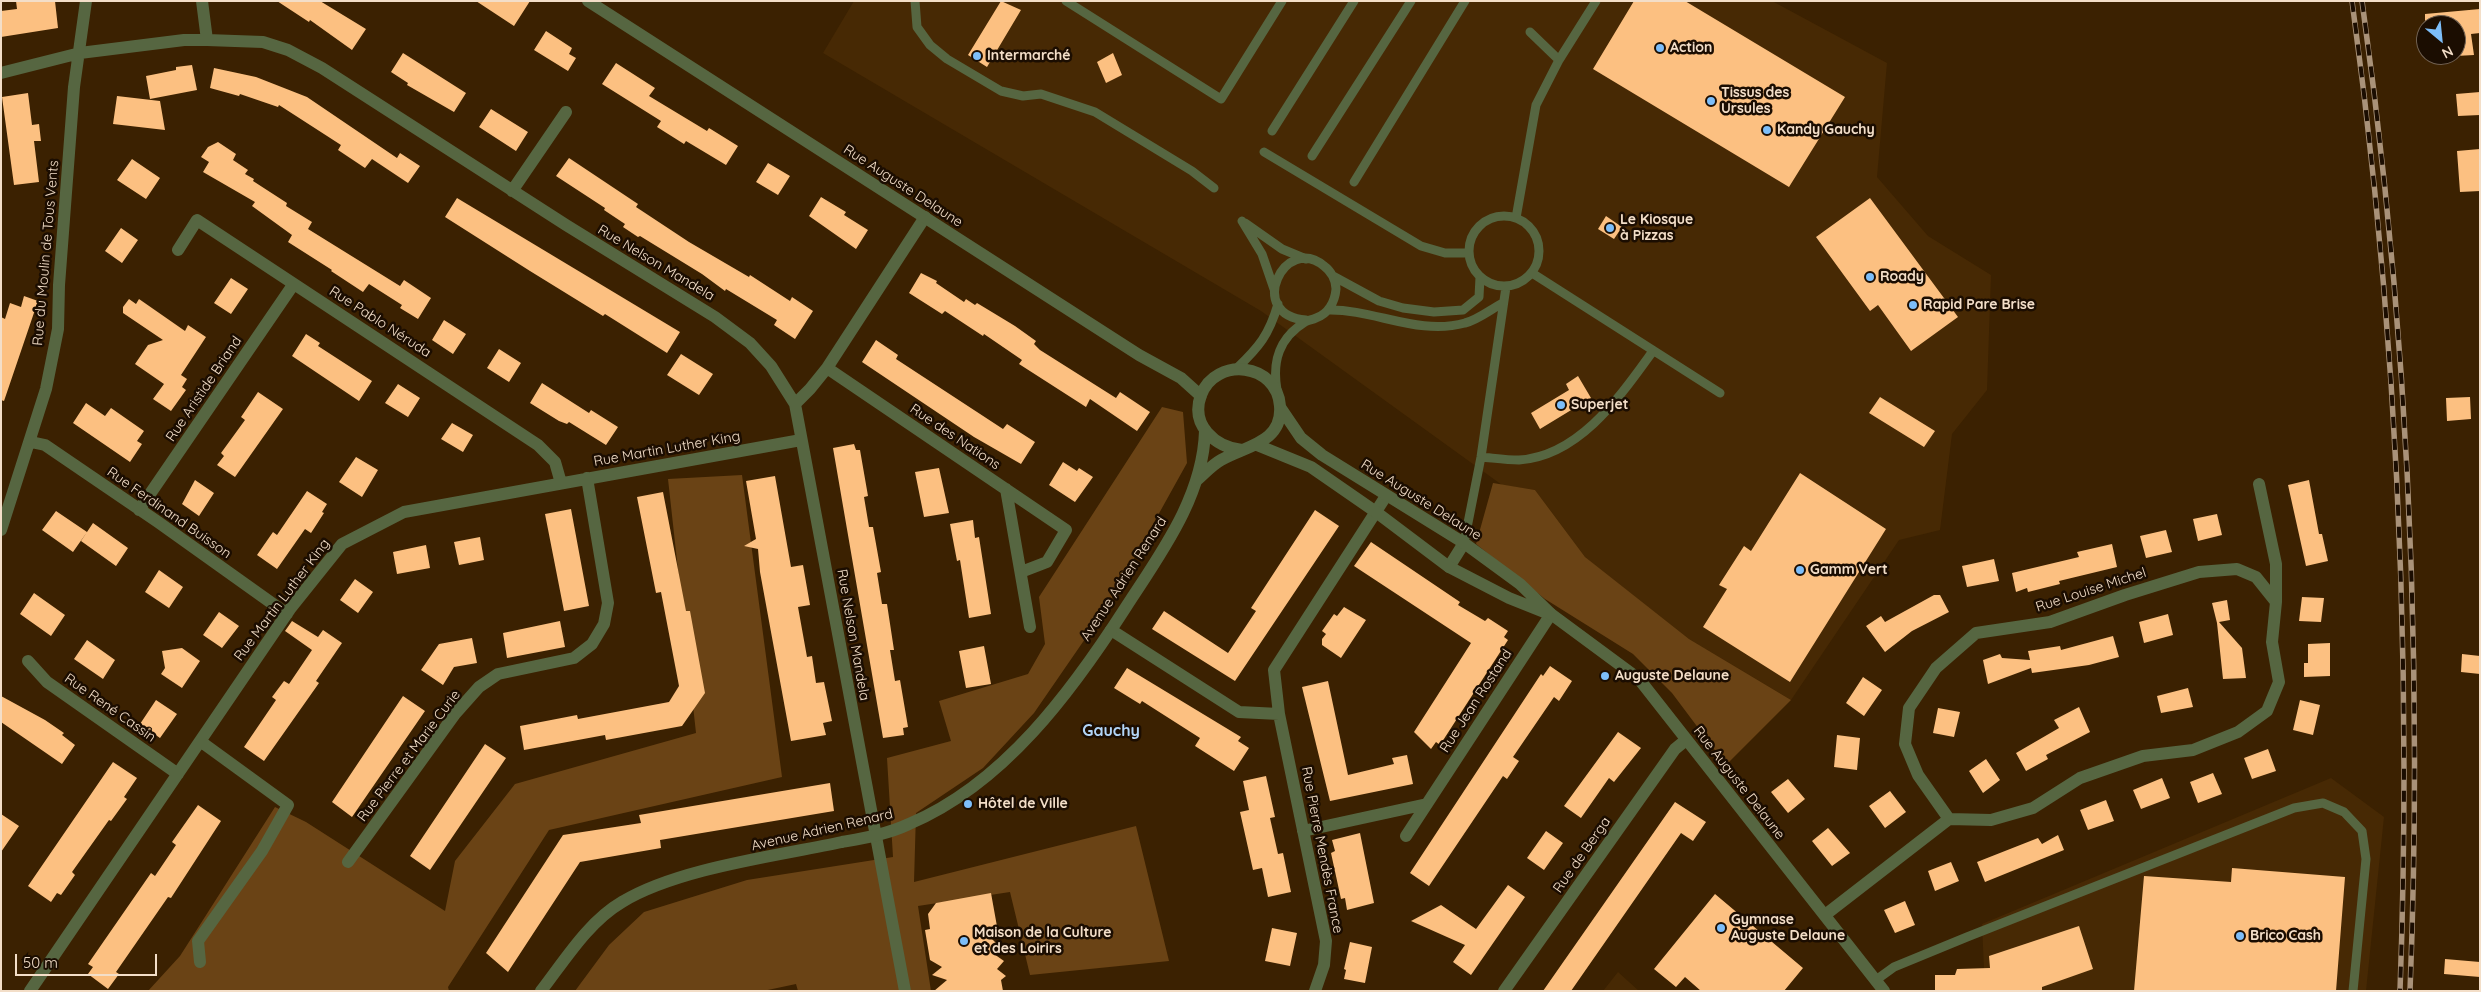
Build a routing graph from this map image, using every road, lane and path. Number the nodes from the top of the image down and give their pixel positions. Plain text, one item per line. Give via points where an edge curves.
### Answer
1 (86, 1) edge
2 (202, 1) edge
3 (915, 1) edge
4 (1066, 1) edge
5 (1354, 1) edge
6 (1411, 1) edge
7 (1465, 1) edge
8 (1596, 1) edge
9 (1281, 2) edge
10 (596, 3) edge
11 (1530, 32) dead end
12 (207, 40) junction
13 (80, 53) junction
14 (1559, 60) junction
15 (1, 73) edge
16 (566, 112) dead end
17 (1272, 131) dead end
18 (1264, 152) dead end
19 (1312, 156) dead end
20 (1354, 182) dead end
21 (1214, 188) dead end
22 (512, 191) junction
23 (925, 218) junction
24 (1516, 218) junction
25 (178, 250) dead end
26 (1468, 253) junction
27 (1306, 259) junction
28 (1532, 273) junction
29 (1333, 276) junction
30 (1480, 277) junction
31 (293, 285) junction
32 (1506, 287) junction
33 (1274, 291) junction
34 (1503, 303) junction
35 (1278, 304) junction
36 (1328, 310) junction
37 (1306, 320) junction
38 (1653, 351) junction
39 (827, 368) junction
40 (1237, 368) junction
41 (1277, 392) junction
42 (1720, 394) dead end
43 (1201, 396) junction
44 (795, 404) junction
45 (1280, 407) junction
46 (1205, 431) junction
47 (801, 440) junction
48 (31, 442) junction
49 (1258, 445) junction
50 (1242, 450) junction
51 (1481, 457) junction
52 (587, 478) junction
53 (1197, 480) junction
54 (561, 483) junction
55 (2259, 484) dead end
56 (1006, 489) junction
57 (1386, 496) junction
58 (139, 510) junction
59 (1376, 512) junction
60 (1, 530) edge
61 (1464, 543) junction
62 (1449, 567) junction
63 (1021, 572) junction
64 (2276, 602) junction
65 (286, 614) junction
66 (1551, 614) junction
67 (1030, 627) dead end
68 (1111, 630) junction
69 (28, 662) dead end
70 (1279, 714) junction
71 (1686, 740) junction
72 (200, 741) junction
73 (178, 774) junction
74 (1426, 804) junction
75 (1949, 819) junction
76 (1303, 830) junction
77 (875, 835) junction
78 (1406, 836) dead end
79 (348, 862) dead end
80 (1825, 915) junction
81 (200, 962) dead end
82 (1876, 980) junction
83 (30, 991) edge
84 (541, 991) edge
85 (904, 991) edge
86 (1315, 991) edge
87 (1504, 991) edge
88 (1884, 991) edge
89 (2353, 991) edge

1 - 13 street, Rue du Moulin de Tous Vents
2 - 12 street
3 - 21 lane via 917,27 930,45 947,59 1001,91 1023,96 1041,94 1095,112
4 - 9 lane via 1221,99
5 - 17 lane
6 - 19 lane
7 - 20 lane
8 - 14 lane
10 - 23 street, Rue Auguste Delaune
11 - 14 lane
12 - 13 street, Rue Nelson Mandela
12 - 22 street, Rue Nelson Mandela via 263,42 288,50 330,72
13 - 15 street, Rue Nelson Mandela
13 - 48 street, Rue du Moulin de Tous Vents via 74,87 58,329
14 - 24 lane via 1536,105
16 - 22 street
18 - 26 lane via 1421,246 1445,253
22 - 44 street, Rue Nelson Mandela via 715,316 750,343
23 - 39 street
23 - 43 street, Rue Auguste Delaune via 1181,378
24 - 26 lane via 1493,217 1483,222 1474,231
24 - 28 lane via 1533,231 1538,240 1538,262
25 - 31 street, Rue Pablo Néruda via 197,220
26 - 30 lane
27 - 29 lane via 1322,264
27 - 33 lane via 1287,265 1276,281
27 - 33 lane via 1282,249 1242,221 1262,254
28 - 32 lane via 1525,280
28 - 38 lane
29 - 30 lane via 1379,301 1434,312 1463,310 1479,297
29 - 36 lane via 1336,294
30 - 32 lane via 1488,283
31 - 54 street, Rue Pablo Néruda via 356,323 538,445 555,462
31 - 58 street, Rue Aristide Briand
32 - 34 lane
33 - 35 lane
34 - 36 lane via 1466,323 1434,327
34 - 51 lane
35 - 37 lane via 1290,316
35 - 40 lane via 1272,325 1260,347
36 - 37 lane
37 - 41 lane via 1285,338 1274,371
38 - 42 lane
38 - 51 lane via 1600,420 1573,439 1546,454 1520,460
39 - 44 street
39 - 56 street, Rue des Nations
40 - 41 street via 1260,374
40 - 43 street via 1215,376
41 - 45 street
43 - 46 street via 1198,408
44 - 47 street, Rue Nelson Mandela
45 - 49 street via 1275,430
45 - 57 street, Rue Auguste Delaune via 1301,438
46 - 50 street via 1221,445
46 - 53 street, Avenue Adrien Renard
47 - 52 street, Rue Martin Luther King
47 - 77 street, Rue Nelson Mandela
48 - 58 street, Rue Ferdinand Buisson via 45,445
48 - 60 street, Rue du Moulin de Tous Vents
49 - 50 street
49 - 59 street, Rue Auguste Delaune via 1311,467
50 - 53 street, Avenue Adrien Renard via 1211,467
51 - 61 lane
52 - 54 street, Rue Martin Luther King
52 - 79 street, Rue Pierre et Marie Curie via 608,603 604,624 592,644 574,658 498,674 480,687 455,714
53 - 68 street, Avenue Adrien Renard via 1180,518
54 - 65 street, Rue Martin Luther King via 404,512 374,526 342,544
55 - 64 street via 2276,564
56 - 63 street
56 - 63 street, Rue des Nations via 1066,530 1047,562
57 - 59 street, Rue Pierre Mendès France
57 - 61 street, Rue Auguste Delaune
58 - 65 street, Rue Ferdinand Buisson
59 - 62 street, Rue Auguste Delaune
59 - 70 street, Rue Pierre Mendès France via 1274,670
61 - 62 street
61 - 66 street, Rue Auguste Delaune via 1520,584
62 - 66 street, Rue Auguste Delaune via 1509,598
63 - 67 street
64 - 75 street via 2272,642 2279,682 2267,711 2238,732 2194,750 2143,756 2080,778 2033,808 1991,820
64 - 75 street, Rue Louise Michel via 2256,577 2237,568 2199,572 2050,622 1976,633 1936,668 1909,708 1905,744 1918,775
65 - 72 street, Rue Martin Luther King
66 - 71 street, Rue Auguste Delaune via 1639,679
66 - 74 street, Rue Jean Rostand
68 - 70 street via 1239,712
68 - 77 street, Avenue Adrien Renard via 1052,709 982,781 908,825
69 - 73 street, Rue René Cassin via 47,682
70 - 76 street, Rue Pierre Mendès France
71 - 80 street, Rue Auguste Delaune
71 - 87 street, Rue de Berga via 1675,749
72 - 73 street, Rue Martin Luther King
72 - 81 street via 288,805 262,850 198,942
73 - 83 street, Rue Martin Luther King
74 - 76 street
74 - 78 street, Rue Jean Rostand
75 - 80 street
76 - 86 street, Rue Pierre Mendès France via 1326,942 1324,965
77 - 84 street, Avenue Adrien Renard via 663,883 622,902 592,926
77 - 85 street, Rue Nelson Mandela
80 - 82 street, Rue Auguste Delaune
82 - 88 street, Rue Auguste Delaune
82 - 89 lane via 1894,967 1967,937 2294,808 2323,802 2344,812 2362,831 2366,859

